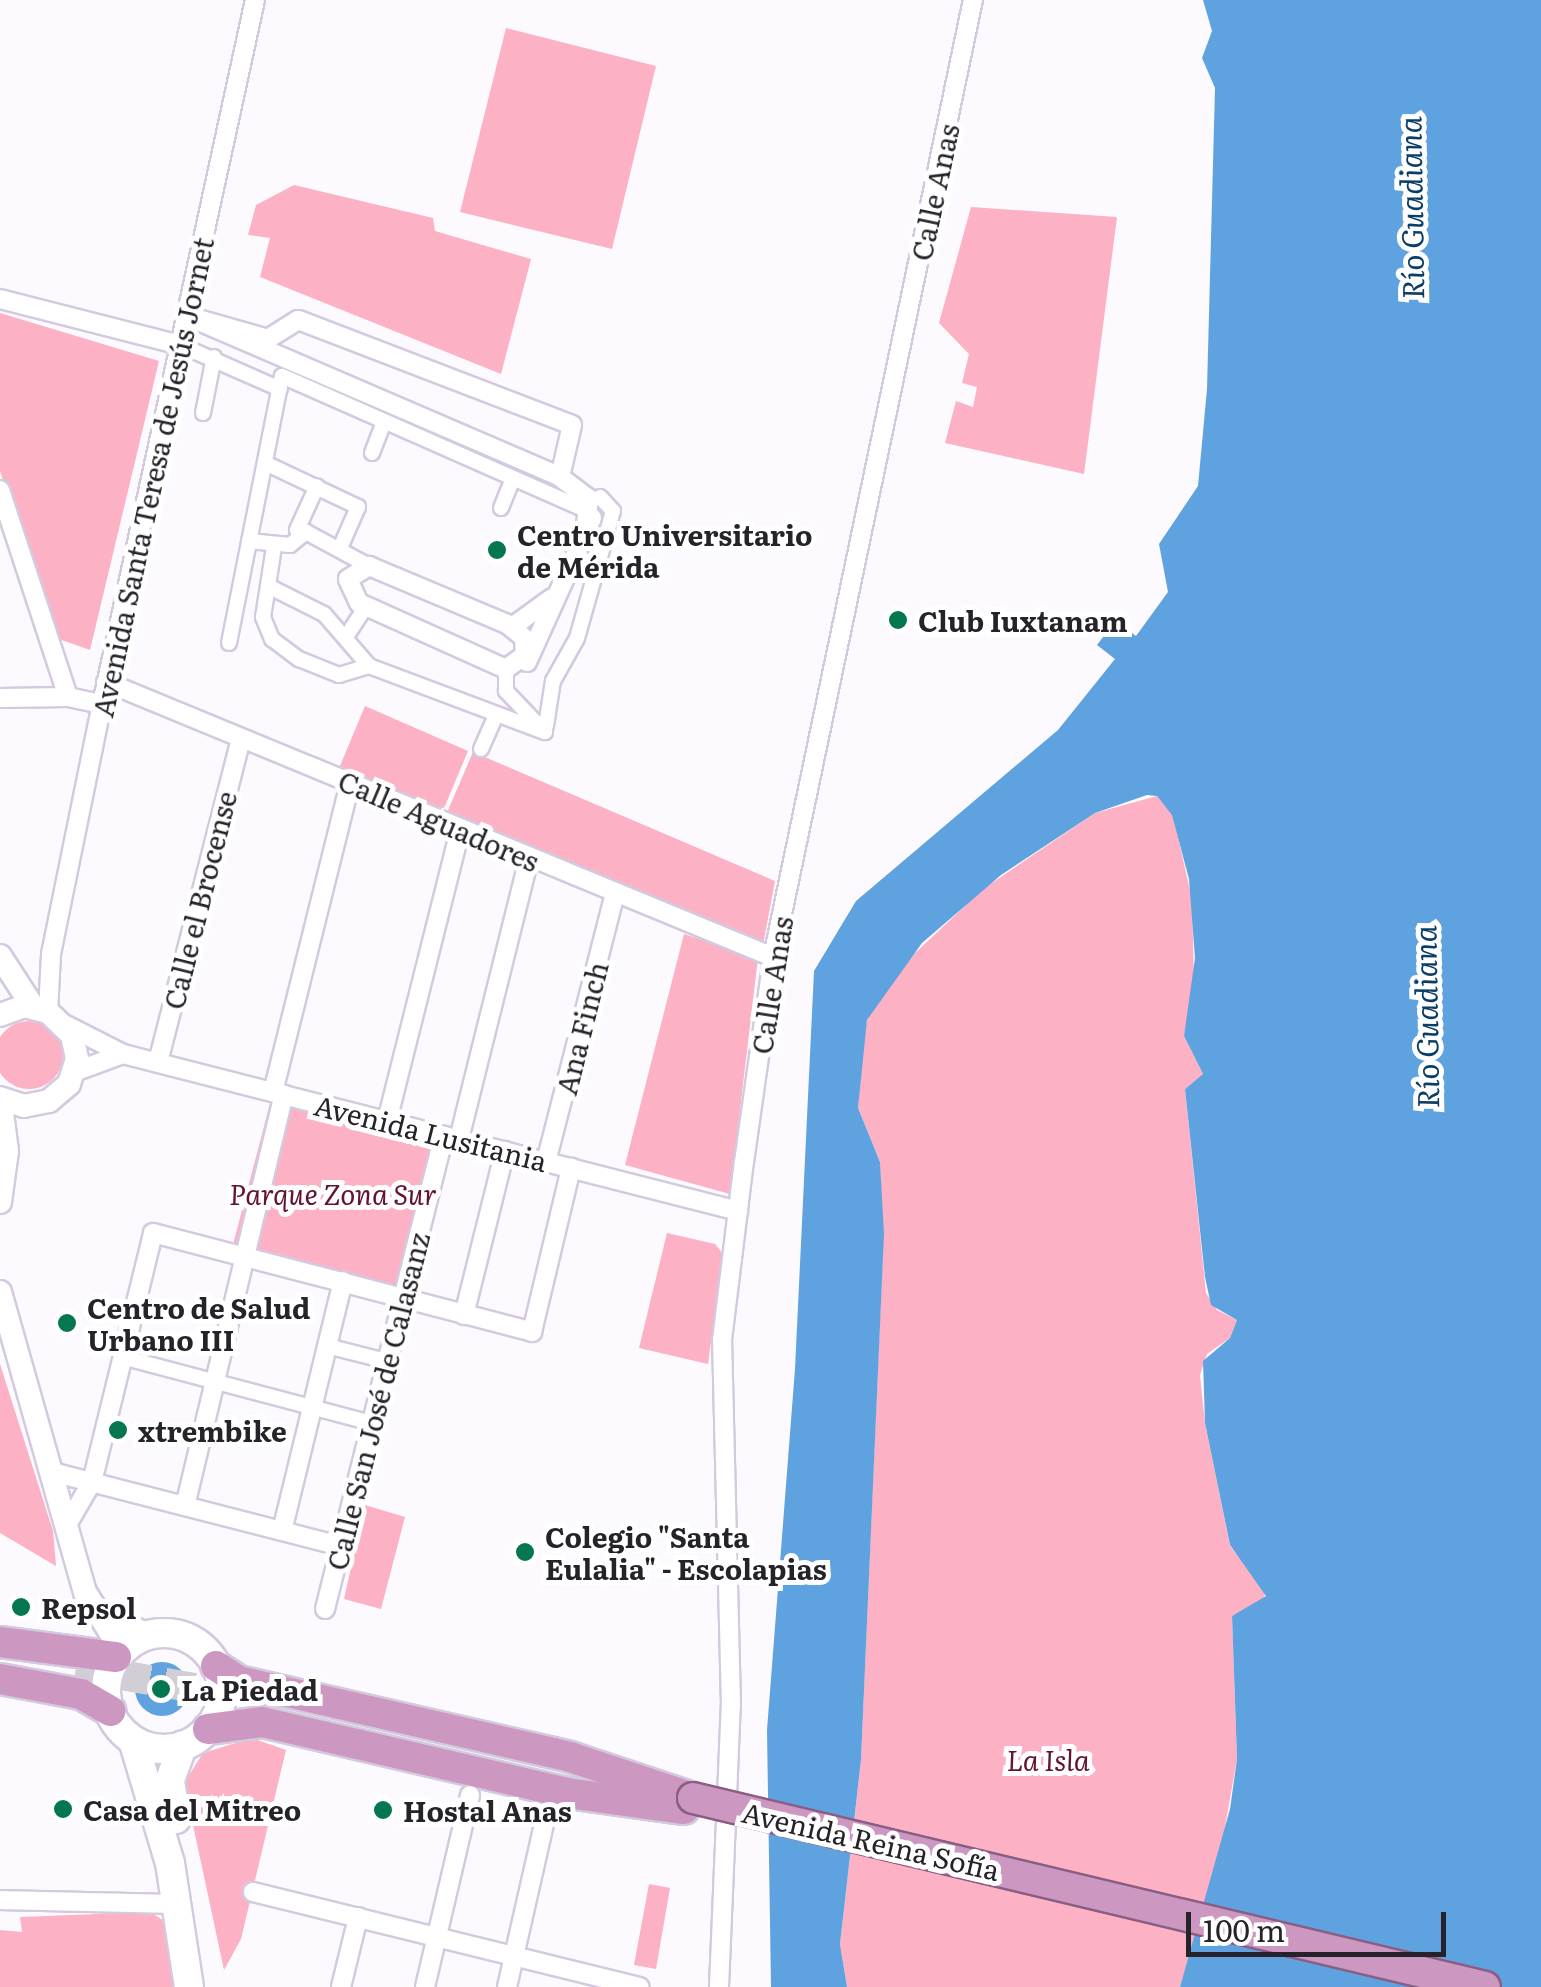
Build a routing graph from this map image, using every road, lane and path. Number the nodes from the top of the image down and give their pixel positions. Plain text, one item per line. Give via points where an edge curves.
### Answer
1 (256, 0) edge
2 (973, 0) edge
3 (0, 299) edge
4 (187, 316) junction
5 (278, 333) junction
6 (180, 345) junction
7 (214, 357) junction
8 (278, 358) junction
9 (280, 388) junction
10 (203, 414) dead end
11 (384, 422) junction
12 (372, 453) dead end
13 (568, 459) junction
14 (263, 470) junction
15 (245, 471) dead end
16 (560, 477) junction
17 (513, 478) junction
18 (317, 486) junction
19 (0, 490) edge
20 (501, 508) dead end
21 (591, 510) junction
22 (306, 532) junction
23 (229, 541) dead end
24 (249, 543) junction
25 (274, 546) junction
26 (340, 548) junction
27 (369, 566) junction
28 (268, 586) junction
29 (552, 598) junction
30 (366, 606) junction
31 (512, 627) junction
32 (346, 637) junction
33 (228, 643) dead end
34 (369, 666) junction
35 (510, 668) junction
36 (106, 682) junction
37 (68, 697) junction
38 (0, 698) edge
39 (102, 704) junction
40 (494, 716) junction
41 (546, 726) junction
42 (241, 738) junction
43 (480, 749) dead end
44 (350, 783) junction
45 (460, 830) junction
46 (529, 858) junction
47 (616, 894) junction
48 (51, 954) junction
49 (0, 956) edge
50 (773, 957) junction
51 (30, 1010) edge
52 (123, 1054) junction
53 (158, 1062) junction
54 (74, 1072) junction
55 (278, 1094) junction
56 (0, 1098) edge
57 (37, 1106) junction
58 (386, 1121) junction
59 (451, 1138) junction
60 (7, 1151) junction
61 (505, 1152) junction
62 (546, 1162) junction
63 (572, 1168) junction
64 (0, 1202) edge
65 (738, 1211) junction
66 (246, 1255) junction
67 (343, 1281) junction
68 (0, 1292) edge
69 (402, 1297) junction
70 (464, 1314) junction
71 (327, 1346) junction
72 (122, 1357) junction
73 (386, 1361) junction
74 (215, 1382) junction
75 (312, 1407) junction
76 (371, 1422) junction
77 (52, 1472) junction
78 (92, 1482) junction
79 (185, 1506) junction
80 (68, 1523) junction
81 (282, 1531) junction
82 (340, 1546) junction
83 (325, 1609) dead end
84 (100, 1612) junction
85 (148, 1635) junction
86 (0, 1642) edge
87 (119, 1654) junction
88 (0, 1655) edge
89 (0, 1664) edge
90 (216, 1666) junction
91 (0, 1679) edge
92 (255, 1704) tunnel mouth
93 (110, 1712) junction
94 (195, 1737) junction
95 (133, 1740) junction
96 (568, 1792) junction
97 (470, 1795) dead end
98 (691, 1804) junction
99 (252, 1892) dead end
100 (0, 1900) edge
101 (178, 1904) junction
102 (358, 1918) junction
103 (437, 1938) junction
104 (514, 1956) junction
105 (626, 1985) edge
106 (189, 1987) edge
107 (208, 1987) edge
108 (341, 1987) edge
109 (425, 1987) edge
110 (507, 1987) edge
111 (719, 1987) edge
112 (1404, 1987) edge
113 (1485, 1987) edge

1 - 4 street, Avenida Santa Teresa de Jesús Jornet
2 - 50 street, Calle Anas
3 - 6 street
4 - 5 street via 268,338
4 - 6 street, Avenida Santa Teresa de Jesús Jornet
4 - 8 street
5 - 8 street
5 - 13 street via 298,320 572,425
6 - 7 street
6 - 36 street, Avenida Santa Teresa de Jesús Jornet
7 - 9 street
7 - 10 street
8 - 16 street
9 - 11 street via 282,376
9 - 14 street
11 - 12 street
11 - 17 street
13 - 16 street
13 - 21 street
14 - 15 street
14 - 18 street
14 - 24 street
16 - 21 street via 588,499
17 - 20 street
17 - 21 street
18 - 22 street via 298,530
18 - 26 street via 358,507
19 - 37 street
21 - 29 street
21 - 41 street via 613,511 577,638 553,681
22 - 25 street via 290,545
22 - 26 street
23 - 24 street
24 - 25 street
24 - 33 street
25 - 28 street
26 - 27 street
27 - 30 street via 348,579 350,594
27 - 31 street
28 - 32 street via 324,614
28 - 34 street via 264,617 272,639 299,659 339,674
29 - 31 street
29 - 35 street via 531,659
30 - 32 street
30 - 35 street
31 - 35 street via 526,646
32 - 34 street
34 - 40 street
35 - 41 street via 506,691
36 - 39 street, Avenida Santa Teresa de Jesús Jornet
36 - 42 street, Calle Aguadores
37 - 38 street
37 - 39 street
39 - 48 street, Avenida Santa Teresa de Jesús Jornet
40 - 41 street via 545,732
40 - 43 street
42 - 44 street, Calle Aguadores
42 - 53 street, Calle el Brocense
44 - 45 street, Calle Aguadores
44 - 55 street
45 - 46 street, Calle Aguadores
45 - 58 street
46 - 47 street, Calle Aguadores
46 - 59 street, Calle San José de Calasanz
47 - 50 street, Calle Aguadores
47 - 62 street, Ana Finch
48 - 51 street, Avenida Santa Teresa de Jesús Jornet
48 - 51 street, Avenida Santa Teresa de Jesús Jornet
49 - 51 street
50 - 65 street, Calle Anas
51 - 52 street, Avenida Lusitania
51 - 54 street via 76,1047
52 - 53 street, Avenida Lusitania
52 - 54 street
53 - 55 street, Avenida Lusitania
54 - 57 street via 60,1094
55 - 58 street, Avenida Lusitania
55 - 66 street
56 - 57 street
56 - 60 street
57 - 60 street
58 - 59 street, Avenida Lusitania
59 - 61 street, Avenida Lusitania
59 - 69 street, Calle San José de Calasanz
60 - 64 street
61 - 62 street, Avenida Lusitania
61 - 70 street
62 - 63 street, Avenida Lusitania
63 - 65 street, Avenida Lusitania
63 - 70 street via 532,1332
65 - 111 street, Calle Anas via 722,1340 732,1706
66 - 67 street
66 - 72 street via 152,1233
66 - 74 street
67 - 69 street
67 - 71 street
68 - 77 street
69 - 70 street
69 - 73 street, Calle San José de Calasanz
71 - 73 street
71 - 75 street
72 - 74 street
72 - 78 street
73 - 76 street, Calle San José de Calasanz
74 - 75 street
74 - 79 street
75 - 76 street
75 - 81 street
76 - 82 street, Calle San José de Calasanz
77 - 78 street
77 - 80 street
78 - 79 street
78 - 80 street
79 - 81 street
80 - 84 street via 85,1592
81 - 82 street
82 - 83 street, Calle San José de Calasanz
84 - 85 street
84 - 87 street
85 - 87 main road
85 - 90 main road via 195,1642
86 - 87 highway
87 - 93 main road via 106,1684
88 - 89 highway via 76,1670
90 - 94 main road via 221,1699
90 - 98 highway via 239,1681 570,1757
91 - 93 highway via 80,1694
92 - 98 highway, Avenida Reina Sofía
93 - 95 main road
94 - 95 main road
94 - 96 highway via 262,1722
94 - 107 main road via 171,1768 170,1794 193,1882
95 - 101 main road via 146,1766
96 - 98 highway
96 - 104 street via 546,1815
97 - 103 street
98 - 112 highway, Avenida Reina Sofía
98 - 113 highway, Avenida Reina Sofía, bridge
99 - 102 street
100 - 101 street
101 - 106 main road
102 - 103 street
102 - 108 street
103 - 104 street
103 - 109 street
104 - 105 street
104 - 110 street

